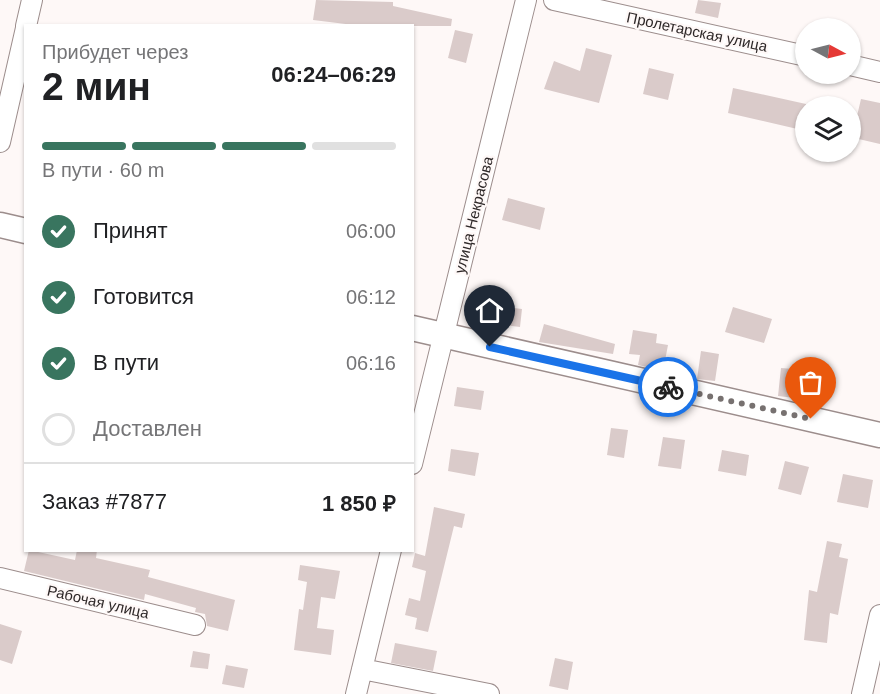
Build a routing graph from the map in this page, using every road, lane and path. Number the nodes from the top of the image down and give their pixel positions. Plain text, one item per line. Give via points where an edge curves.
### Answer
1 (32, 0) edge
2 (526, 0) edge
3 (554, 0) edge
4 (27, 24) edge
5 (24, 36) edge
6 (795, 54) edge
7 (861, 68) edge
8 (880, 72) edge
9 (0, 142) edge
10 (0, 225) edge
11 (24, 231) edge
12 (414, 328) edge
13 (444, 336) junction
14 (880, 435) edge
15 (414, 456) edge
16 (391, 552) edge
17 (0, 578) edge
18 (880, 615) edge
19 (195, 625) dead end
20 (362, 669) junction
21 (356, 694) edge
22 (489, 694) edge
23 (862, 694) edge

1 - 4 street
2 - 13 street, улица Некрасова
3 - 6 street, Пролетарская улица
5 - 9 street
7 - 8 street
10 - 11 street
12 - 13 street
13 - 14 street
13 - 15 street, улица Некрасова
16 - 20 street
17 - 19 street, Рабочая улица
18 - 23 street
20 - 21 street
20 - 22 street

